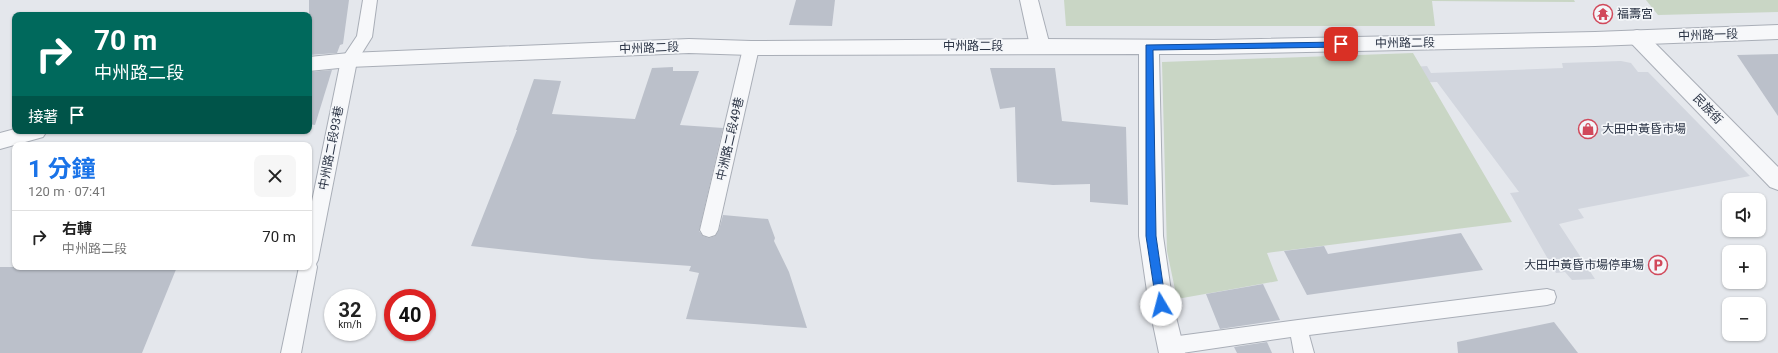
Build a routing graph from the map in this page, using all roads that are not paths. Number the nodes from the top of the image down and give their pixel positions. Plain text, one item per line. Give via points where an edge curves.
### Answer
1 (370, 0) edge
2 (1029, 0) edge
3 (1778, 32) edge
4 (1637, 37) junction
5 (1040, 46) junction
6 (1149, 47) junction
7 (751, 48) junction
8 (348, 60) junction
9 (312, 64) edge
10 (25, 134) edge
11 (0, 141) edge
12 (1778, 181) edge
13 (708, 230) dead end
14 (312, 245) edge
15 (307, 270) edge
16 (1546, 297) dead end
17 (1298, 328) junction
18 (1172, 349) edge
19 (290, 353) edge
20 (1304, 353) edge

1 - 8 lane via 364,37
2 - 5 street
3 - 4 street, 中州路一段
4 - 6 street, 中州路二段
4 - 12 street, 民族街
5 - 6 street, 中州路二段
5 - 7 street, 中州路二段
6 - 18 street via 1151,236 1161,305
7 - 8 street, 中州路二段 via 688,46
7 - 13 lane, 中洲路二段49巷
8 - 9 street, 中州路二段
8 - 14 lane, 中州路二段93巷
10 - 11 street
15 - 19 lane
16 - 17 lane
17 - 18 lane
17 - 20 lane

